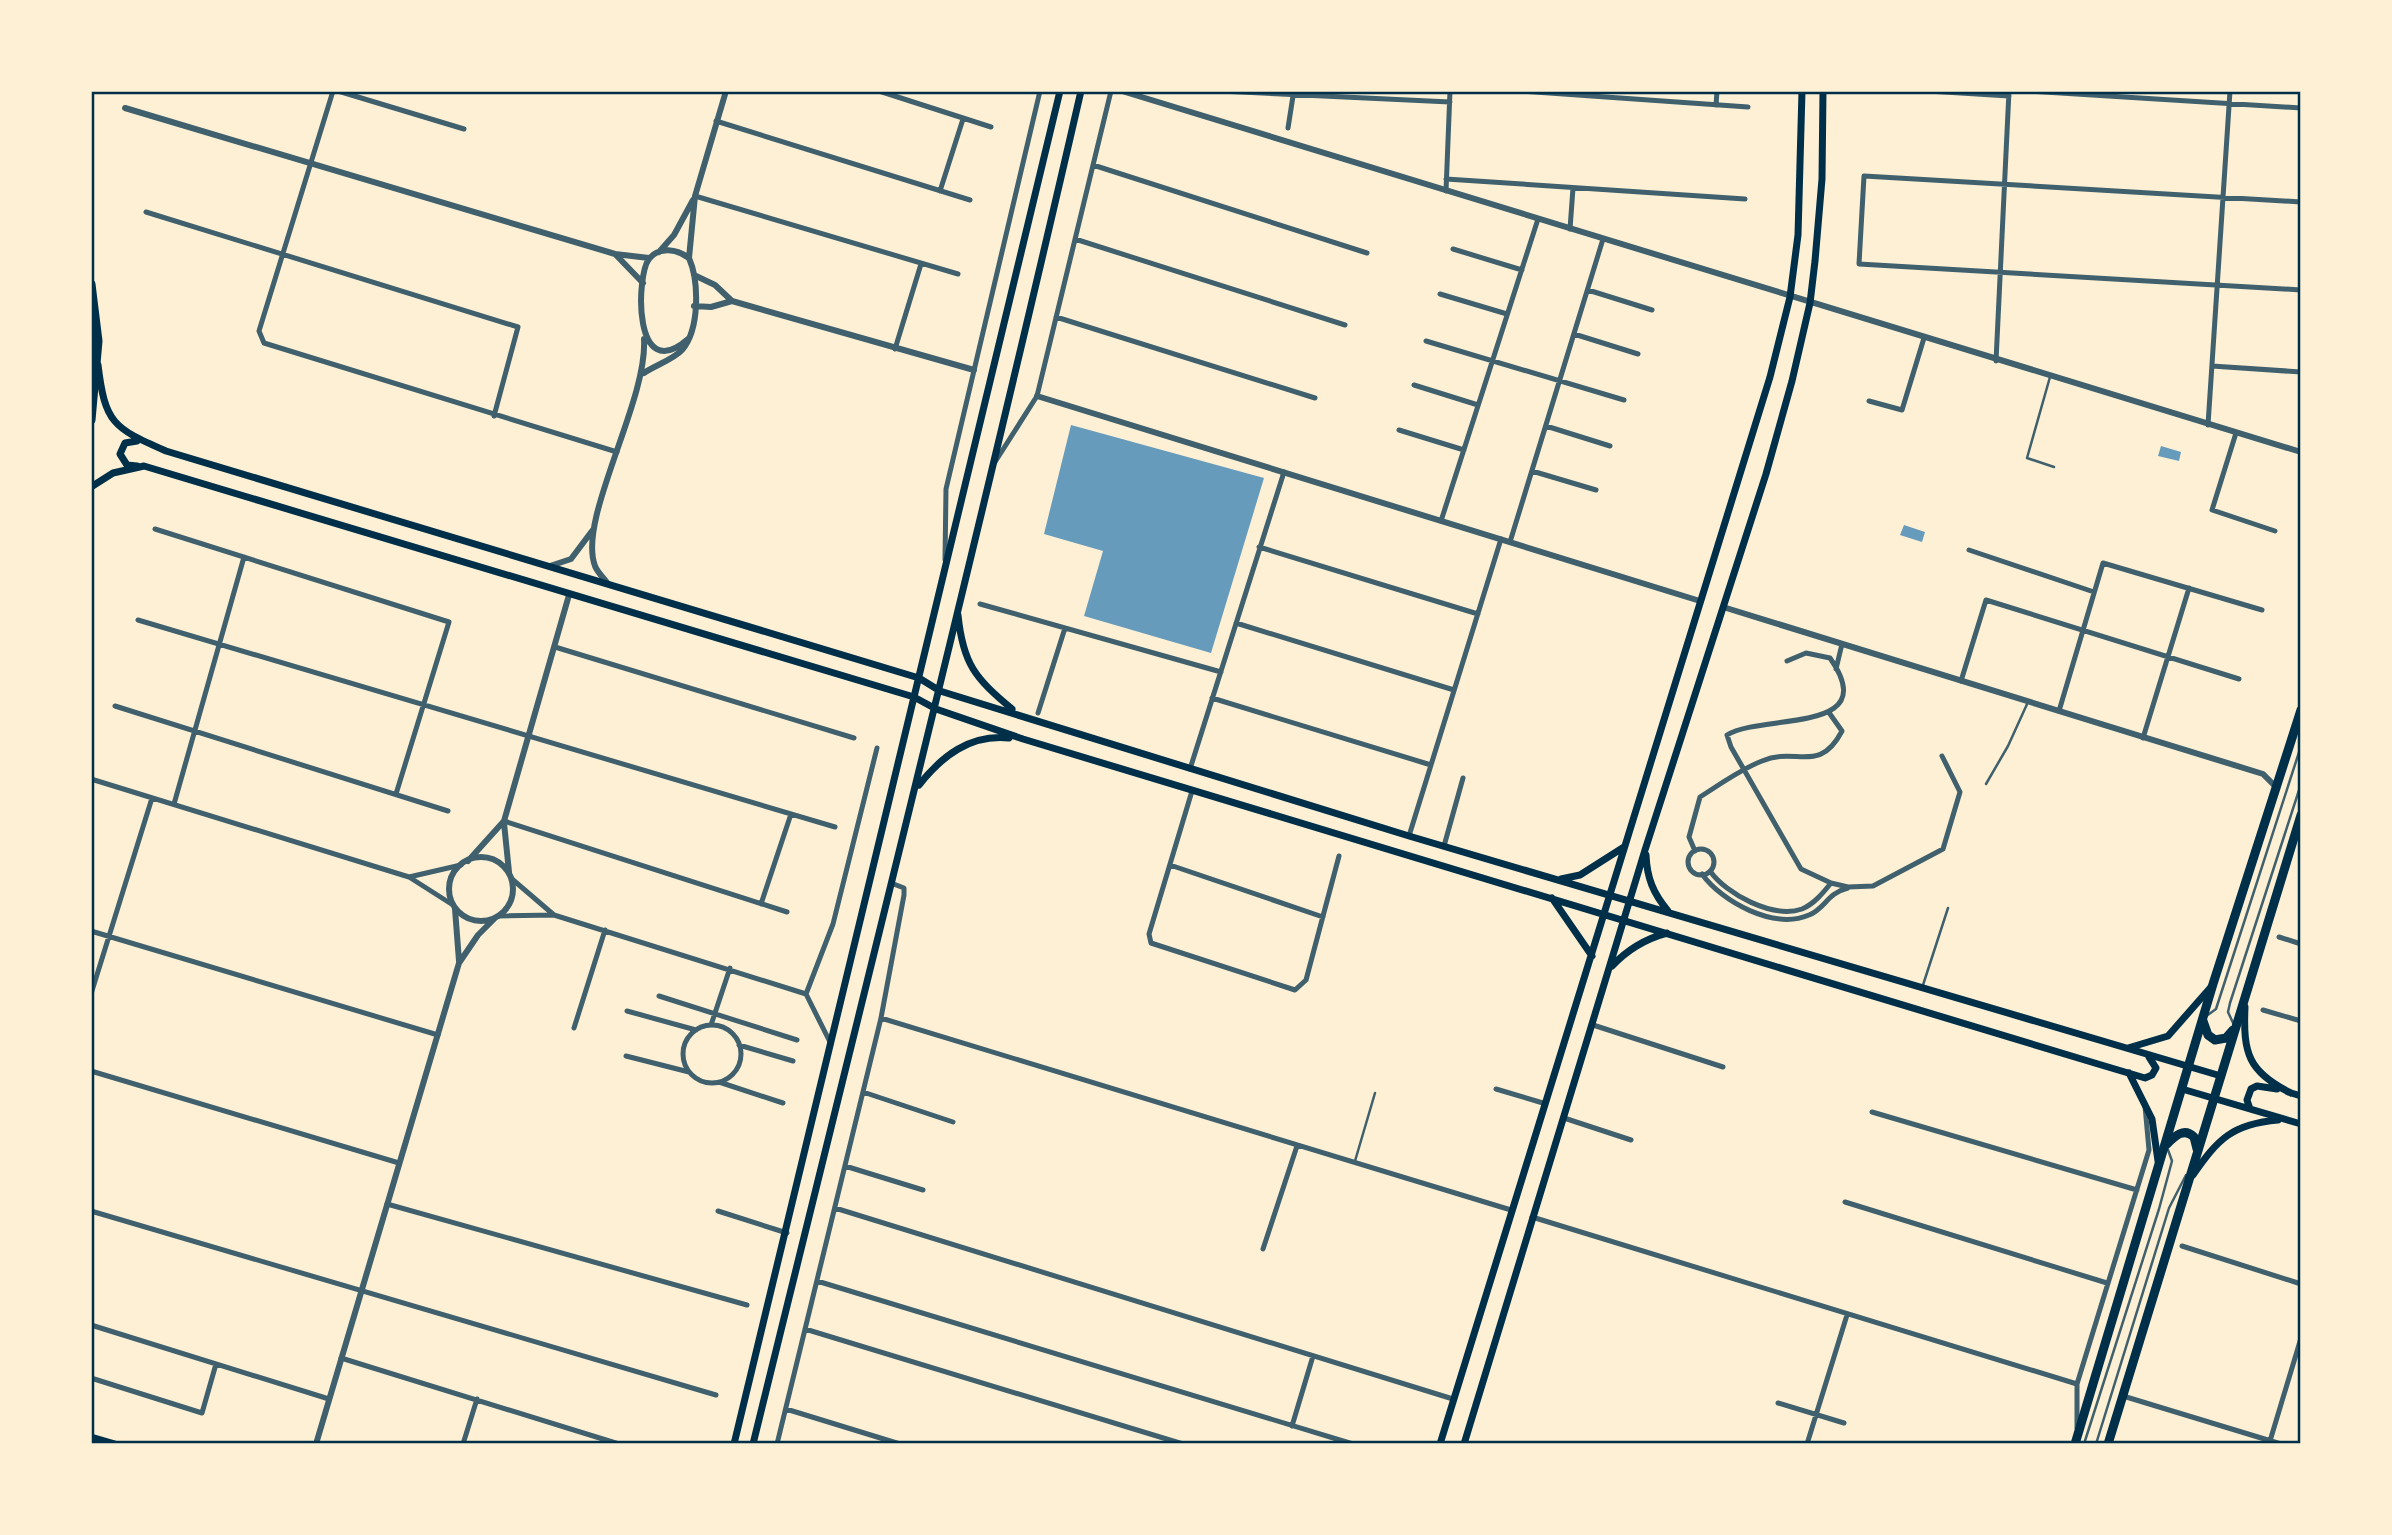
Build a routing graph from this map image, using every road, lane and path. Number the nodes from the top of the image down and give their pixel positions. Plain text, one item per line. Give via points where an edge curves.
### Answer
1 (335, 91) edge
2 (726, 91) edge
3 (878, 91) edge
4 (1040, 91) edge
5 (1060, 91) edge
6 (1081, 91) edge
7 (1111, 91) edge
8 (1122, 91) edge
9 (1220, 91) edge
10 (1450, 91) edge
11 (1522, 91) edge
12 (1717, 91) edge
13 (1802, 91) edge
14 (1823, 91) edge
15 (1928, 91) edge
16 (2028, 91) edge
17 (2231, 91) edge
18 (2009, 94) edge
19 (1293, 96) junction
20 (1450, 102) junction
21 (2230, 103) junction
22 (1716, 105) junction
23 (1748, 107) dead end
24 (125, 108) dead end
25 (2301, 108) edge
26 (963, 119) junction
27 (716, 121) junction
28 (991, 127) dead end
29 (1288, 128) dead end
30 (464, 129) dead end
31 (1093, 164) junction
32 (311, 166) junction
33 (1446, 179) junction
34 (2004, 184) junction
35 (1573, 188) junction
36 (940, 191) junction
37 (1446, 191) junction
38 (695, 196) junction
39 (2223, 198) junction
40 (1745, 199) dead end
41 (971, 200) dead end
42 (2301, 202) edge
43 (146, 212) dead end
44 (1538, 219) junction
45 (1570, 229) junction
46 (1075, 239) junction
47 (1603, 239) junction
48 (1453, 248) dead end
49 (659, 251) junction
50 (1367, 253) dead end
51 (615, 254) junction
52 (283, 255) junction
53 (649, 258) junction
54 (689, 258) junction
55 (921, 264) junction
56 (1521, 270) junction
57 (958, 274) dead end
58 (2000, 274) junction
59 (694, 275) junction
60 (643, 283) junction
61 (91, 284) edge
62 (2218, 285) junction
63 (1588, 290) junction
64 (2301, 290) edge
65 (1440, 294) dead end
66 (1790, 297) junction
67 (732, 301) junction
68 (1810, 303) junction
69 (694, 306) junction
70 (1652, 310) dead end
71 (1507, 314) junction
72 (1056, 317) junction
73 (1345, 325) dead end
74 (1574, 334) junction
75 (644, 335) junction
76 (1924, 338) junction
77 (688, 340) junction
78 (1426, 341) dead end
79 (895, 349) junction
80 (97, 354) junction
81 (1638, 354) dead end
82 (1996, 360) junction
83 (1492, 361) junction
84 (2212, 366) junction
85 (974, 370) junction
86 (2301, 372) edge
87 (643, 373) junction
88 (2050, 377) junction
89 (1560, 381) junction
90 (1414, 385) dead end
91 (1037, 396) junction
92 (1315, 398) dead end
93 (1624, 400) dead end
94 (1869, 401) dead end
95 (1478, 405) junction
96 (494, 416) junction
97 (91, 420) edge
98 (2208, 425) junction
99 (1546, 426) junction
100 (1399, 430) dead end
101 (2236, 433) junction
102 (1610, 446) dead end
103 (1464, 450) junction
104 (166, 451) junction
105 (617, 452) junction
106 (2301, 452) edge
107 (995, 462) junction
108 (144, 467) junction
109 (2054, 467) dead end
110 (1532, 471) junction
111 (1284, 472) junction
112 (91, 487) edge
113 (1596, 490) dead end
114 (1441, 521) junction
115 (155, 529) dead end
116 (594, 529) junction
117 (2275, 531) dead end
118 (1501, 539) junction
119 (1510, 542) junction
120 (1259, 547) junction
121 (1969, 550) dead end
122 (244, 557) junction
123 (550, 566) junction
124 (945, 566) junction
125 (608, 583) junction
126 (2189, 588) junction
127 (2094, 592) junction
128 (569, 595) junction
129 (1700, 601) junction
130 (979, 604) dead end
131 (957, 606) junction
132 (1723, 607) junction
133 (2262, 610) dead end
134 (1478, 614) junction
135 (138, 620) dead end
136 (1236, 623) junction
137 (1065, 628) junction
138 (2083, 630) junction
139 (1842, 644) junction
140 (220, 645) junction
141 (555, 647) junction
142 (2168, 657) junction
143 (1787, 660) dead end
144 (1836, 669) junction
145 (1221, 672) junction
146 (919, 678) junction
147 (2239, 680) dead end
148 (1961, 681) junction
149 (1454, 690) junction
150 (940, 691) junction
151 (914, 697) junction
152 (1212, 698) junction
153 (2028, 702) junction
154 (115, 706) dead end
155 (425, 706) junction
156 (936, 709) junction
157 (2301, 710) edge
158 (2059, 711) junction
159 (1015, 712) junction
160 (1038, 713) dead end
161 (1830, 714) junction
162 (195, 730) junction
163 (530, 737) junction
164 (2143, 737) junction
165 (854, 738) dead end
166 (1023, 739) junction
167 (2301, 746) edge
168 (877, 748) dead end
169 (1942, 756) dead end
170 (1431, 765) junction
171 (1190, 769) junction
172 (1744, 771) junction
173 (1463, 778) dead end
174 (91, 779) edge
175 (1986, 784) dead end
176 (2301, 784) edge
177 (2277, 788) junction
178 (917, 789) junction
179 (1192, 791) junction
180 (396, 794) junction
181 (152, 798) junction
182 (174, 804) junction
183 (448, 811) dead end
184 (791, 814) junction
185 (2301, 815) edge
186 (504, 821) junction
187 (835, 827) dead end
188 (1409, 836) junction
189 (1444, 846) junction
190 (1625, 847) junction
191 (1645, 850) junction
192 (1695, 851) junction
193 (1339, 856) dead end
194 (468, 861) junction
195 (461, 865) junction
196 (1170, 866) junction
197 (1710, 871) junction
198 (1702, 874) junction
199 (510, 875) junction
200 (410, 877) junction
201 (1559, 879) junction
202 (891, 883) junction
203 (1831, 883) junction
204 (1848, 887) junction
205 (1611, 894) junction
206 (1551, 897) junction
207 (1630, 900) junction
208 (761, 904) junction
209 (454, 906) junction
210 (1948, 908) dead end
211 (1668, 911) junction
212 (787, 912) dead end
213 (1605, 914) junction
214 (554, 915) junction
215 (497, 917) junction
216 (1323, 917) junction
217 (1624, 920) junction
218 (91, 930) edge
219 (605, 930) junction
220 (1668, 933) junction
221 (109, 936) junction
222 (2280, 937) dead end
223 (2301, 944) edge
224 (1592, 956) junction
225 (459, 963) junction
226 (730, 968) junction
227 (1610, 969) junction
228 (2213, 984) junction
229 (1923, 987) junction
230 (91, 994) edge
231 (806, 994) junction
232 (2245, 995) junction
233 (659, 996) dead end
234 (2263, 1010) dead end
235 (627, 1011) dead end
236 (714, 1014) junction
237 (881, 1018) junction
238 (2203, 1019) junction
239 (2301, 1021) edge
240 (711, 1025) junction
241 (1592, 1025) junction
242 (2235, 1027) junction
243 (574, 1028) dead end
244 (696, 1030) junction
245 (438, 1035) junction
246 (797, 1040) dead end
247 (739, 1045) junction
248 (832, 1045) junction
249 (2126, 1048) junction
250 (626, 1056) dead end
251 (2148, 1056) junction
252 (793, 1060) dead end
253 (1723, 1067) dead end
254 (2189, 1068) junction
255 (91, 1071) edge
256 (689, 1072) junction
257 (2129, 1073) junction
258 (2221, 1076) junction
259 (718, 1082) junction
260 (1496, 1089) dead end
261 (2182, 1089) junction
262 (863, 1092) junction
263 (1375, 1093) dead end
264 (2291, 1093) junction
265 (2301, 1096) edge
266 (2214, 1098) junction
267 (1543, 1102) junction
268 (783, 1103) dead end
269 (2145, 1103) junction
270 (2250, 1109) junction
271 (1872, 1112) dead end
272 (1564, 1118) junction
273 (2284, 1119) junction
274 (953, 1122) dead end
275 (2301, 1124) edge
276 (1631, 1140) dead end
277 (2166, 1144) junction
278 (1297, 1146) junction
279 (2197, 1154) junction
280 (400, 1163) junction
281 (1354, 1164) junction
282 (845, 1166) junction
283 (2158, 1171) junction
284 (2190, 1178) junction
285 (923, 1190) dead end
286 (2137, 1190) junction
287 (1845, 1202) dead end
288 (387, 1204) junction
289 (835, 1208) junction
290 (1511, 1210) junction
291 (718, 1211) dead end
292 (91, 1212) edge
293 (1532, 1217) junction
294 (787, 1233) junction
295 (2182, 1246) dead end
296 (1263, 1250) dead end
297 (817, 1280) junction
298 (2107, 1283) junction
299 (2301, 1284) edge
300 (362, 1289) junction
301 (747, 1305) dead end
302 (1847, 1315) junction
303 (91, 1325) edge
304 (805, 1329) junction
305 (2301, 1338) edge
306 (1313, 1356) junction
307 (341, 1358) junction
308 (2298, 1358) edge
309 (216, 1364) junction
310 (91, 1378) edge
311 (2077, 1384) junction
312 (716, 1395) dead end
313 (2123, 1396) junction
314 (329, 1399) junction
315 (477, 1399) junction
316 (1453, 1399) junction
317 (1778, 1403) dead end
318 (786, 1409) junction
319 (1816, 1415) junction
320 (1844, 1423) dead end
321 (1292, 1426) junction
322 (91, 1437) edge
323 (2257, 1437) junction
324 (2270, 1441) junction
325 (2079, 1442) edge
326 (115, 1444) edge
327 (316, 1444) edge
328 (463, 1444) edge
329 (620, 1444) edge
330 (734, 1444) edge
331 (753, 1444) edge
332 (778, 1444) edge
333 (900, 1444) edge
334 (1183, 1444) edge
335 (1353, 1444) edge
336 (1440, 1444) edge
337 (1464, 1444) edge
338 (1807, 1444) edge
339 (2096, 1444) edge
340 (2108, 1444) edge
341 (2255, 1444) edge
342 (2281, 1444) edge

1 - 30 street
1 - 32 street
2 - 27 street
3 - 26 street
4 - 85 street
5 - 124 main road
6 - 107 main road
7 - 31 street
8 - 37 street
9 - 19 street
10 - 20 street
11 - 22 street
12 - 22 street
13 - 66 main road via 1802,179
14 - 68 main road via 1822,179
15 - 18 street
16 - 21 street
17 - 21 street
18 - 34 street
19 - 20 street
19 - 29 street
20 - 33 street
21 - 25 street
21 - 39 street
22 - 23 street
24 - 32 street
26 - 28 street
26 - 36 street
27 - 36 street
27 - 38 street
31 - 46 street
31 - 50 street
32 - 51 street
32 - 52 street
33 - 35 street
33 - 37 street
34 - 39 street
34 - 58 street
34 - 58 street via 1864,177 1859,264
35 - 40 street
35 - 45 street
36 - 41 street
37 - 44 street
38 - 49 street via 674,235
38 - 54 street
38 - 55 street
39 - 42 street
39 - 62 street
43 - 52 street
44 - 45 street
44 - 56 street
45 - 47 street
46 - 72 street
46 - 73 street
47 - 63 street
47 - 66 street
48 - 56 street
49 - 53 street
49 - 54 street via 676,251
51 - 53 street
51 - 60 street
52 - 96 street via 259,331 264,343
52 - 96 street via 518,327
53 - 60 street
54 - 59 street
55 - 57 street
55 - 79 street
56 - 71 street
58 - 62 street
58 - 82 street
59 - 67 street via 715,285
59 - 69 street
60 - 75 street
61 - 80 highway
62 - 64 street
62 - 84 street
63 - 70 street
63 - 74 street
65 - 71 street
66 - 68 street
66 - 129 main road via 1770,377
67 - 69 street
67 - 79 street
68 - 76 street
68 - 132 main road via 1766,474
69 - 77 street
71 - 83 street
72 - 91 street
72 - 92 street
74 - 81 street
74 - 89 street
75 - 77 street via 664,352
75 - 87 street
76 - 82 street
76 - 94 street via 1902,410
77 - 87 street via 681,352
78 - 83 street
79 - 85 street
80 - 97 highway
80 - 104 main road via 102,394 112,419 126,434
82 - 88 street
83 - 89 street
83 - 95 street
84 - 86 street
84 - 98 street
85 - 124 street via 946,489
87 - 105 street
88 - 98 street
88 - 109 lane via 2027,458
89 - 93 street
89 - 99 street
90 - 95 street
91 - 107 street
91 - 111 street
95 - 103 street
96 - 105 street
98 - 101 street
99 - 102 street
99 - 110 street
100 - 103 street
101 - 106 street
101 - 117 street via 2212,510
103 - 114 street
104 - 108 main road via 133,440 125,443 123,462
104 - 123 main road
105 - 116 street
107 - 131 main road
108 - 112 main road via 113,473
108 - 128 main road
110 - 113 street
110 - 119 street
111 - 114 street
111 - 120 street
114 - 118 street
115 - 122 street
116 - 123 street via 571,559
116 - 125 street via 594,564
118 - 119 street
118 - 134 street
119 - 129 street
120 - 134 street
120 - 136 street
121 - 127 street
122 - 140 street
122 - 155 street via 449,622
123 - 125 main road
124 - 146 main road
125 - 146 main road
126 - 127 street via 2103,563
126 - 133 street
126 - 142 street
127 - 138 street
128 - 141 street
128 - 151 main road
129 - 190 main road
130 - 137 street
131 - 150 main road
131 - 159 main road via 961,646 971,668
132 - 139 street
132 - 191 main road
134 - 149 street
135 - 140 street
136 - 145 street
136 - 149 street
137 - 145 street
137 - 160 street
138 - 142 street
138 - 148 street via 1986,600
138 - 158 street
139 - 144 street
139 - 148 street
140 - 155 street
140 - 162 street
141 - 163 street
141 - 165 street
142 - 147 street
142 - 164 street
143 - 144 street via 1806,653 1821,654 1830,658
144 - 161 street via 1842,696
145 - 152 street
146 - 150 main road
146 - 151 main road
148 - 153 street
149 - 170 street
150 - 156 main road
150 - 159 main road
151 - 156 main road
151 - 248 main road
152 - 170 street
152 - 171 street
153 - 158 street
153 - 175 lane
154 - 162 street
155 - 163 street
155 - 180 street
156 - 166 main road
156 - 178 main road
157 - 177 highway
158 - 164 street
159 - 171 main road
161 - 172 street via 1842,731 1824,755 1770,757
161 - 172 street via 1746,727 1727,735
162 - 180 street
162 - 182 street
163 - 184 street
163 - 186 street
164 - 177 street via 2263,774
166 - 178 main road via 994,736 967,743 944,758
166 - 179 main road
167 - 238 lane via 2216,1009
168 - 231 street via 833,924
169 - 204 street via 1960,792 1943,849 1873,886
170 - 188 street
171 - 188 main road
172 - 192 street via 1700,797 1689,837
172 - 203 street via 1801,869
173 - 189 street
174 - 181 street
176 - 242 lane via 2230,1003 2228,1012
177 - 228 highway
178 - 202 main road
179 - 196 street
179 - 206 main road
180 - 183 street
181 - 182 street
181 - 221 street
182 - 200 street
184 - 187 street
184 - 208 street
185 - 232 highway
186 - 194 street
186 - 199 street
186 - 208 street
188 - 189 main road
189 - 201 main road
190 - 201 main road via 1580,875
190 - 205 main road
191 - 207 main road
191 - 211 main road via 1654,893
192 - 197 street via 1710,852 1714,864
192 - 198 street via 1689,865
193 - 216 street
194 - 195 street
194 - 199 street via 496,861
195 - 200 street
195 - 209 street via 450,883
196 - 216 street
196 - 216 street via 1149,934 1151,943 1295,990 1306,980
197 - 198 street
197 - 203 street via 1736,897 1785,911 1805,908
198 - 204 street via 1732,904 1786,920 1812,914 1834,891
199 - 214 street
199 - 215 street via 513,895
200 - 209 street
201 - 205 main road
202 - 237 street via 904,888 904,895
202 - 331 main road
203 - 204 street
205 - 207 main road
205 - 213 main road
206 - 213 main road
206 - 224 main road
207 - 211 main road
207 - 217 main road
208 - 212 street
209 - 215 street via 477,921
209 - 225 street
210 - 229 lane
211 - 229 main road
213 - 217 main road
213 - 224 main road
214 - 215 street
214 - 219 street
215 - 225 street
217 - 220 main road
217 - 227 main road
218 - 221 street
219 - 226 street
219 - 243 street
220 - 227 main road via 1625,952
220 - 257 main road
221 - 230 street
221 - 245 street
222 - 223 street
224 - 267 main road
225 - 245 street
226 - 231 street
226 - 236 street
227 - 241 main road
228 - 238 highway
228 - 249 main road via 2168,1037
229 - 249 main road
231 - 248 street
232 - 242 highway
232 - 264 main road via 2244,1033 2251,1062 2261,1076
233 - 236 street
234 - 239 street
235 - 244 street
236 - 240 street
236 - 246 street
237 - 262 street
237 - 278 street
238 - 242 highway via 2208,1035 2215,1040 2225,1038
238 - 254 highway
240 - 244 street
240 - 247 street via 728,1031
241 - 253 street
241 - 272 main road
242 - 258 highway
244 - 256 street via 684,1045
245 - 280 street
247 - 252 street
247 - 259 street via 738,1064
248 - 294 main road
249 - 251 main road
250 - 256 street
251 - 254 main road
251 - 257 main road via 2154,1062 2152,1075 2144,1078
254 - 258 main road
254 - 261 highway
255 - 280 street
256 - 259 street via 702,1081
257 - 269 main road
258 - 266 highway
259 - 268 street
260 - 267 street
261 - 266 main road
261 - 277 highway
262 - 274 street
262 - 282 street
263 - 281 lane
264 - 265 main road
264 - 270 main road via 2257,1086 2247,1094
266 - 270 main road
266 - 279 highway
267 - 290 main road
269 - 283 main road via 2156,1130
269 - 286 street via 2149,1150
270 - 273 main road
271 - 286 street
272 - 276 street
272 - 293 main road
273 - 275 main road
273 - 284 main road via 2255,1122 2227,1135
277 - 279 highway via 2180,1133 2191,1134
277 - 283 highway
277 - 325 lane via 2172,1161 2168,1177
278 - 281 street
278 - 296 street
279 - 284 highway
279 - 339 lane via 2169,1208
280 - 288 street
281 - 290 street
282 - 285 street
282 - 289 street
283 - 325 highway
284 - 313 highway
286 - 298 street
287 - 298 street
288 - 300 street
288 - 301 street
289 - 297 street
289 - 306 street
290 - 316 main road
291 - 294 street
292 - 300 street
293 - 302 street
293 - 337 main road
294 - 330 main road
295 - 299 street
297 - 304 street
297 - 321 street
298 - 311 street
300 - 307 street
300 - 312 street
302 - 311 street
302 - 319 street
303 - 309 street
304 - 318 street
304 - 334 street
305 - 308 street
306 - 316 street
306 - 321 street
307 - 314 street
307 - 315 street
308 - 324 street
309 - 310 street via 202,1413
309 - 314 street
311 - 325 street
313 - 323 street
313 - 340 highway
314 - 327 street
315 - 328 street
315 - 329 street
316 - 336 main road
317 - 319 street
318 - 332 street
318 - 333 street
319 - 320 street
319 - 338 street
321 - 335 street
322 - 326 main road
323 - 324 street
323 - 341 street
324 - 342 street

